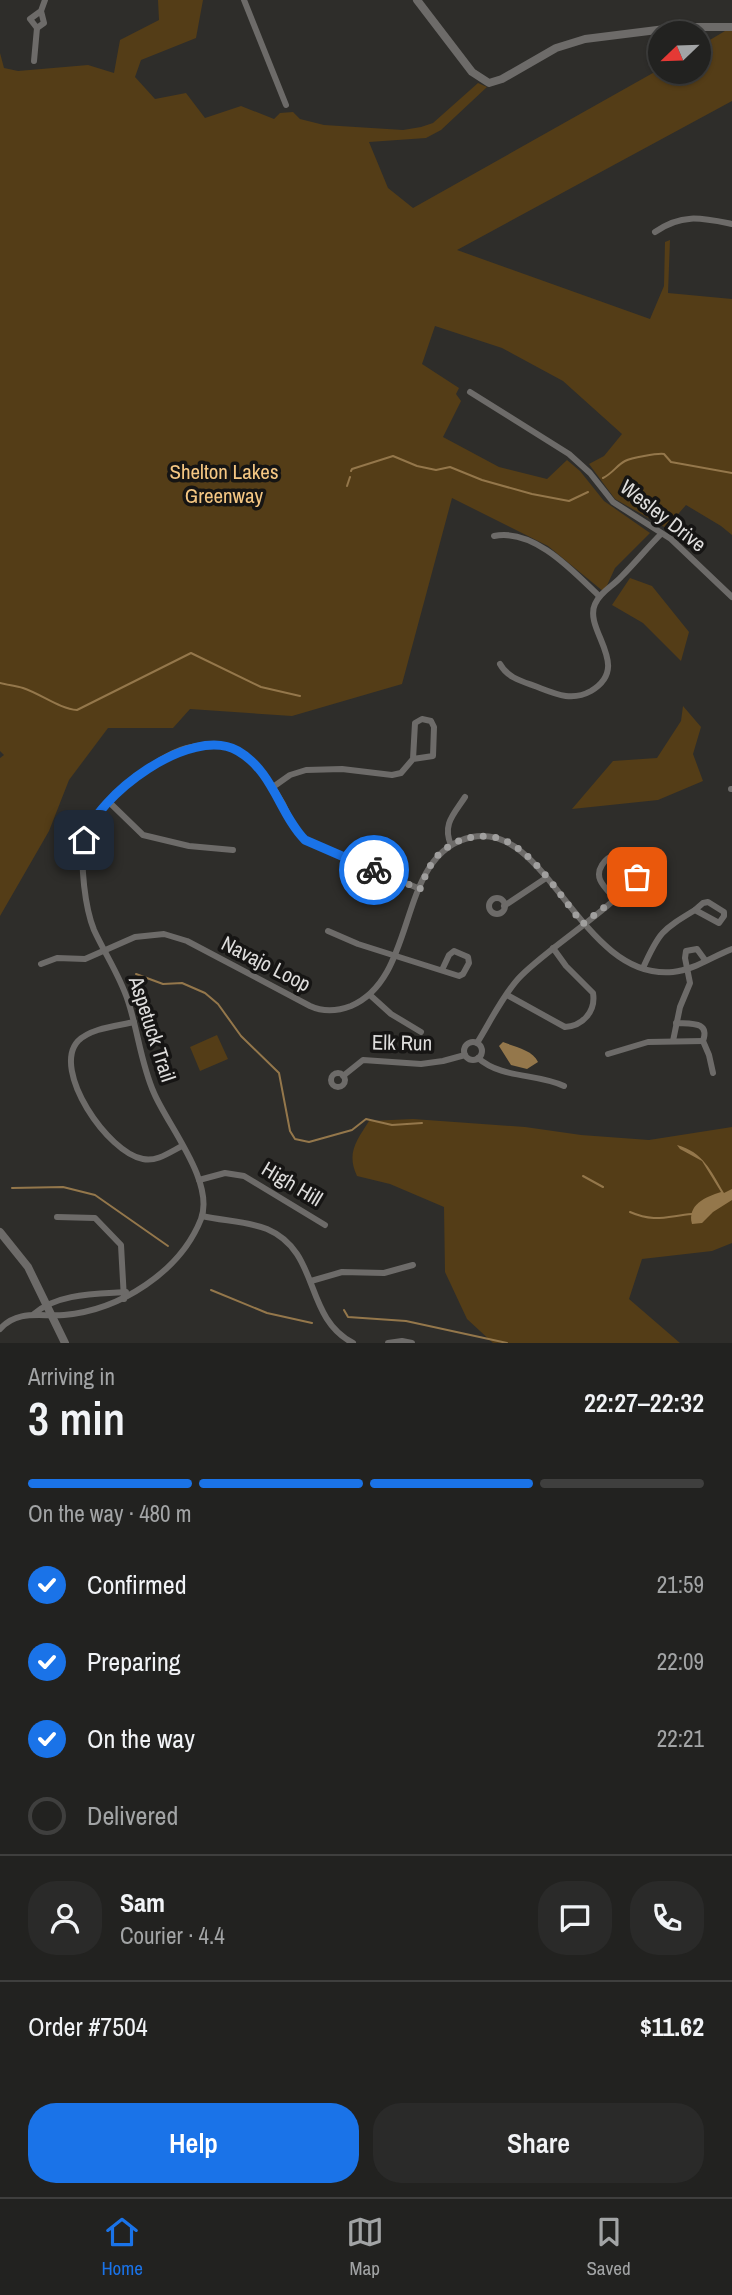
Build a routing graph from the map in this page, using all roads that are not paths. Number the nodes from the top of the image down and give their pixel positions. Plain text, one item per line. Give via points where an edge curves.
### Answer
1 (45, 0) edge
2 (244, 0) edge
3 (417, 0) edge
4 (41, 11) junction
5 (732, 27) edge
6 (37, 28) junction
7 (34, 61) dead end
8 (286, 105) dead end
9 (732, 224) edge
10 (655, 232) dead end
11 (470, 392) dead end
12 (661, 534) junction
13 (494, 536) dead end
14 (599, 596) junction
15 (732, 597) edge
16 (500, 664) dead end
17 (413, 759) junction
18 (273, 787) junction
19 (465, 797) dead end
20 (109, 802) junction
21 (451, 845) junction
22 (233, 850) dead end
23 (546, 878) junction
24 (420, 889) junction
25 (615, 899) junction
26 (504, 905) dead end
27 (695, 910) dead end
28 (583, 924) junction
29 (328, 930) dead end
30 (552, 948) junction
31 (732, 948) edge
32 (105, 950) junction
33 (394, 955) junction
34 (705, 960) junction
35 (41, 964) dead end
36 (643, 968) junction
37 (442, 970) junction
38 (687, 970) junction
39 (370, 995) junction
40 (507, 995) junction
41 (134, 1022) junction
42 (676, 1023) junction
43 (421, 1032) dead end
44 (673, 1041) junction
45 (704, 1041) junction
46 (477, 1043) junction
47 (608, 1054) dead end
48 (465, 1055) junction
49 (478, 1058) junction
50 (713, 1073) dead end
51 (343, 1076) dead end
52 (564, 1086) dead end
53 (182, 1146) junction
54 (199, 1180) junction
55 (202, 1216) junction
56 (57, 1217) dead end
57 (325, 1225) dead end
58 (0, 1232) edge
59 (413, 1265) dead end
60 (311, 1281) junction
61 (123, 1296) junction
62 (48, 1305) junction
63 (34, 1314) junction
64 (53, 1315) junction
65 (0, 1329) edge
66 (65, 1343) edge
67 (353, 1343) edge
68 (388, 1343) edge
69 (412, 1343) edge

1 - 4 street
2 - 8 street
3 - 5 street via 472,72 489,83 585,38 681,27
4 - 6 street via 44,23
4 - 6 street via 30,19
6 - 7 street
9 - 10 street via 693,218 669,222
11 - 12 street, Wesley Drive via 569,454 613,502
12 - 14 street
12 - 15 street, Wesley Drive
13 - 14 street via 509,536 547,550
14 - 16 street via 593,619 608,667 591,691 562,696 509,676
17 - 17 street via 413,726 419,720 431,721 433,756
17 - 18 street via 395,775 306,770
18 - 20 street, Aspetuck Trail via 237,750 192,747 148,769
18 - 24 street, Aspetuck Trail via 305,840
19 - 21 street via 448,825
20 - 22 street via 143,835
20 - 32 street, Aspetuck Trail via 90,824 83,849 87,901 93,928
21 - 23 street via 478,836 505,840
21 - 24 street via 435,859
23 - 26 street
23 - 28 street
24 - 33 street
25 - 25 street via 639,870 631,860 616,856 604,861 598,872
25 - 28 street
27 - 36 street via 663,929
28 - 30 street
28 - 36 street via 605,946
29 - 33 street
30 - 40 street
30 - 40 street via 593,993 593,1006 581,1022 565,1027
31 - 34 street
32 - 35 street, Navajo Loop via 87,958 57,958
32 - 39 street, Navajo Loop via 135,937 164,934 314,1008 342,1009
32 - 41 street, Aspetuck Trail
33 - 37 street
33 - 39 street via 385,977
34 - 38 street
34 - 38 street via 692,948 685,958
36 - 38 street
37 - 37 street via 459,976 468,957 453,951
38 - 42 street via 690,983
39 - 43 street
40 - 46 street
41 - 53 street, Aspetuck Trail via 153,1092
41 - 53 street via 78,1041 70,1058 74,1078 100,1131 130,1154 149,1160
42 - 44 street
42 - 45 street via 700,1024 706,1034
44 - 45 street
44 - 47 street via 648,1042
45 - 50 street
46 - 48 street via 468,1044
46 - 49 street via 482,1049
48 - 49 street
48 - 51 street, Elk Run via 413,1064 363,1059
49 - 52 street via 498,1071
53 - 54 street, Aspetuck Trail
54 - 55 street, Aspetuck Trail
54 - 57 street, High Hill via 225,1173 244,1176
55 - 60 street via 257,1226 282,1237 295,1248
55 - 61 street via 167,1267
56 - 61 street via 96,1217 103,1223 121,1245
58 - 62 street via 28,1267
59 - 60 street via 384,1273 342,1272
60 - 67 street via 327,1322
61 - 62 street via 84,1296
61 - 64 street
62 - 63 street
62 - 64 street
63 - 64 street
63 - 65 street via 15,1318
64 - 66 street
68 - 69 street

